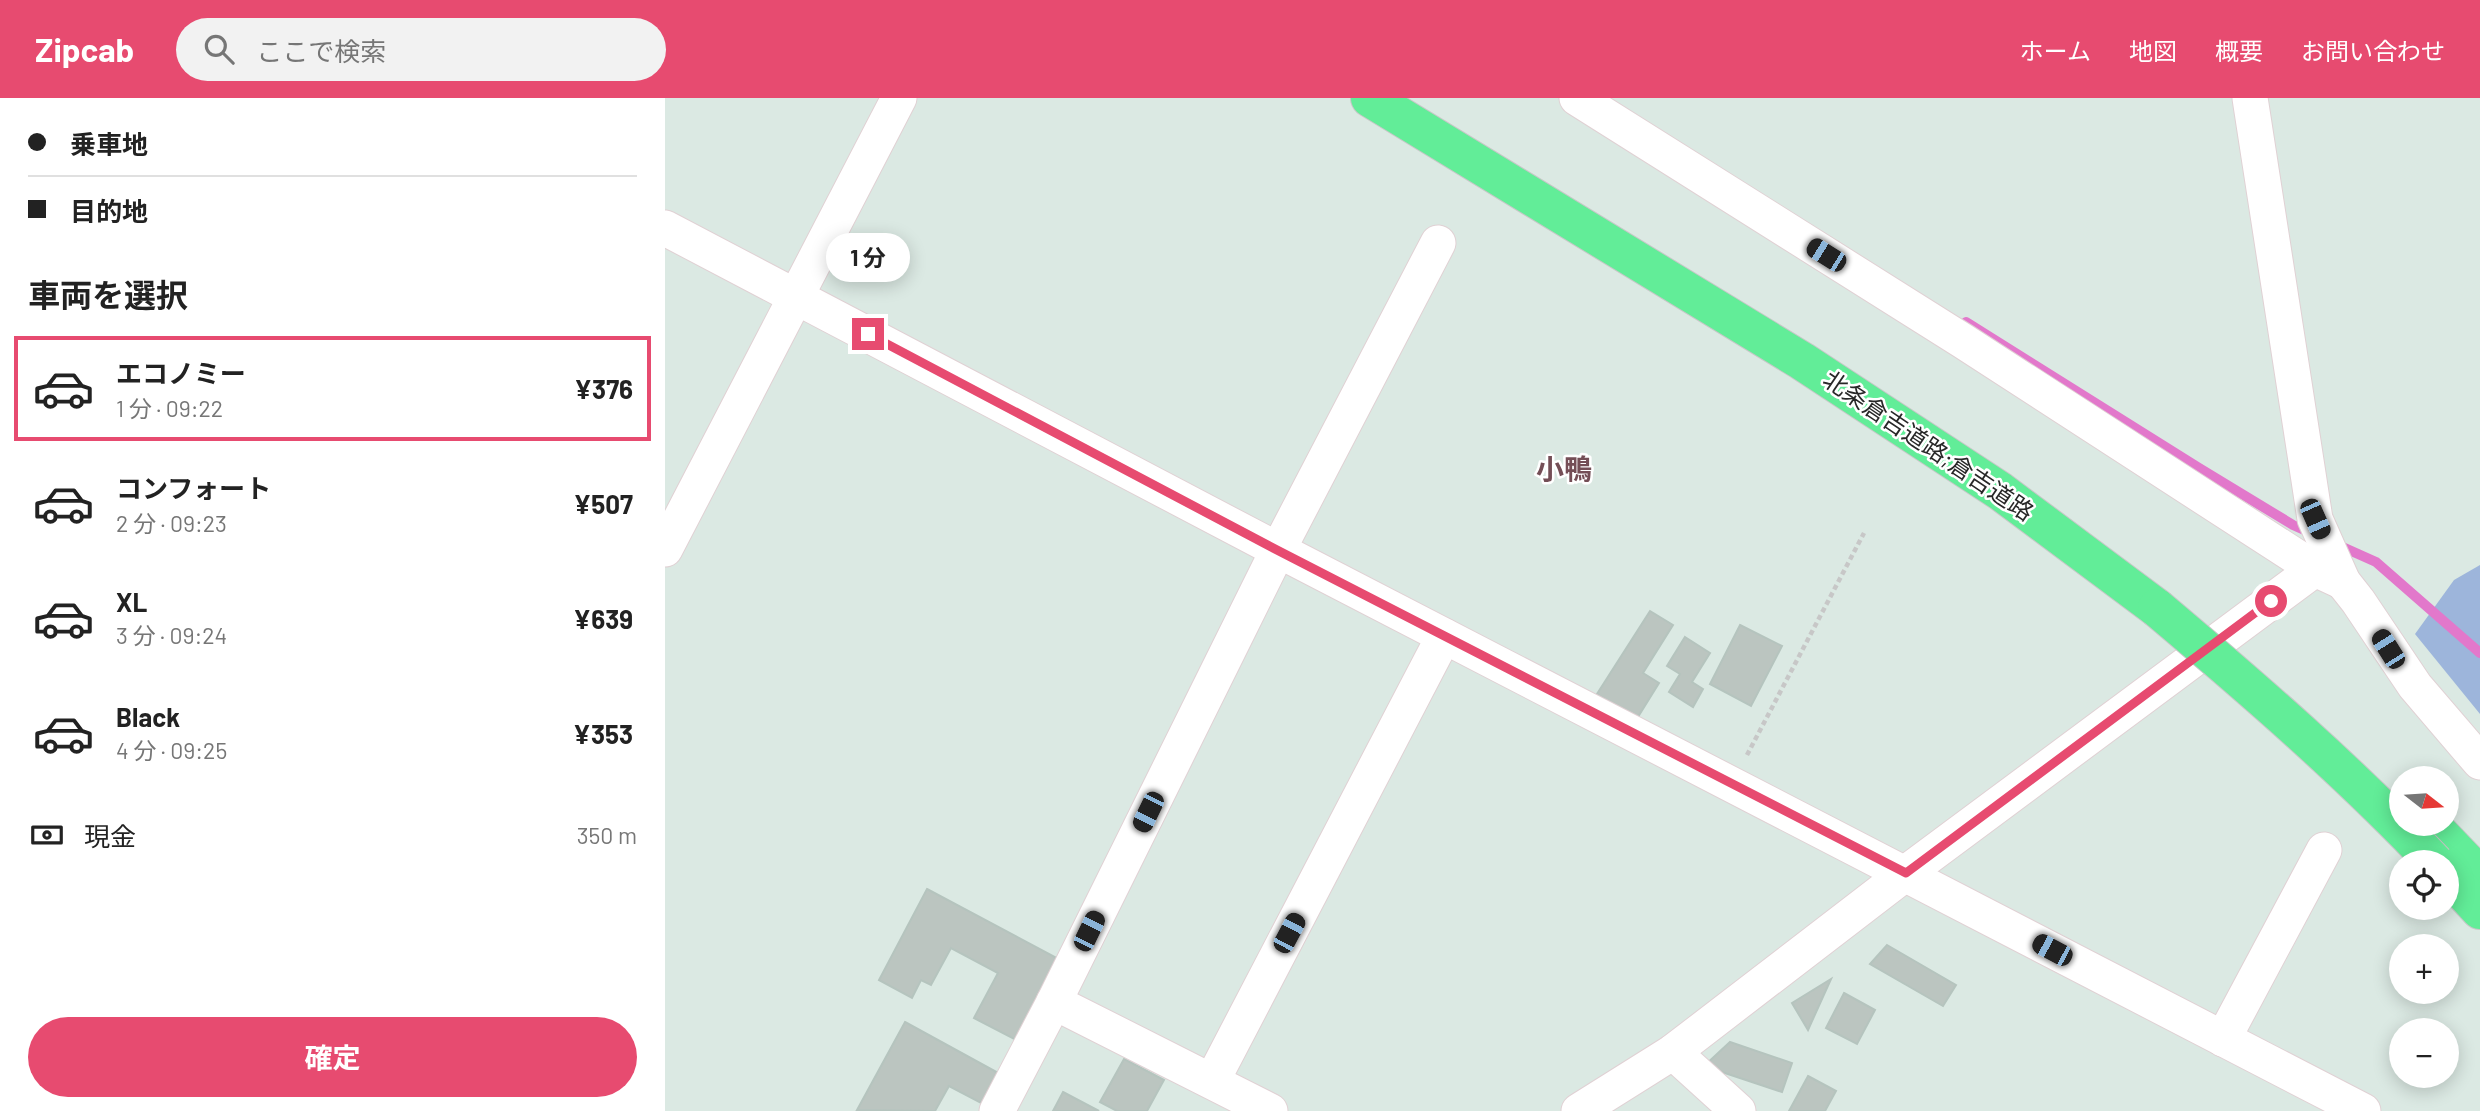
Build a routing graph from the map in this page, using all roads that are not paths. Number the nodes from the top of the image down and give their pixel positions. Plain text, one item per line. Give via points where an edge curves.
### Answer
1 (899, 98) edge
2 (1370, 98) edge
3 (1421, 98) edge
4 (1577, 98) edge
5 (2250, 98) edge
6 (665, 228) edge
7 (1438, 243) dead end
8 (796, 296) junction
9 (665, 549) edge
10 (1277, 550) junction
11 (2329, 576) junction
12 (2166, 599) junction
13 (1444, 636) junction
14 (2480, 762) edge
15 (2389, 783) edge
16 (2442, 836) edge
17 (2324, 850) dead end
18 (2423, 850) edge
19 (1906, 873) junction
20 (2480, 876) edge
21 (2459, 887) edge
22 (2480, 910) edge
23 (1054, 1002) junction
24 (2223, 1039) junction
25 (1673, 1052) junction
26 (1212, 1082) junction
27 (997, 1111) edge
28 (1270, 1111) edge
29 (1579, 1111) edge
30 (1738, 1111) edge
31 (2363, 1111) edge

1 - 8 street
2 - 12 highway, 北条倉吉道路;倉吉道路 via 1802,361
3 - 12 highway, 北条倉吉道路;倉吉道路 via 1816,338 2014,471
4 - 11 street
5 - 11 street via 2315,519
6 - 8 street
7 - 10 street
8 - 9 street
8 - 10 street
10 - 13 street
10 - 23 street
11 - 14 street via 2358,601 2415,686
11 - 19 street
12 - 15 highway, 北条倉吉道路;倉吉道路 via 2291,693
12 - 18 highway, 北条倉吉道路;倉吉道路, bridge
13 - 19 street
13 - 26 street
16 - 20 highway
17 - 24 street
19 - 24 street
19 - 25 street
21 - 22 highway
23 - 26 street
23 - 27 street
24 - 31 street
25 - 29 street
25 - 30 street
26 - 28 street

